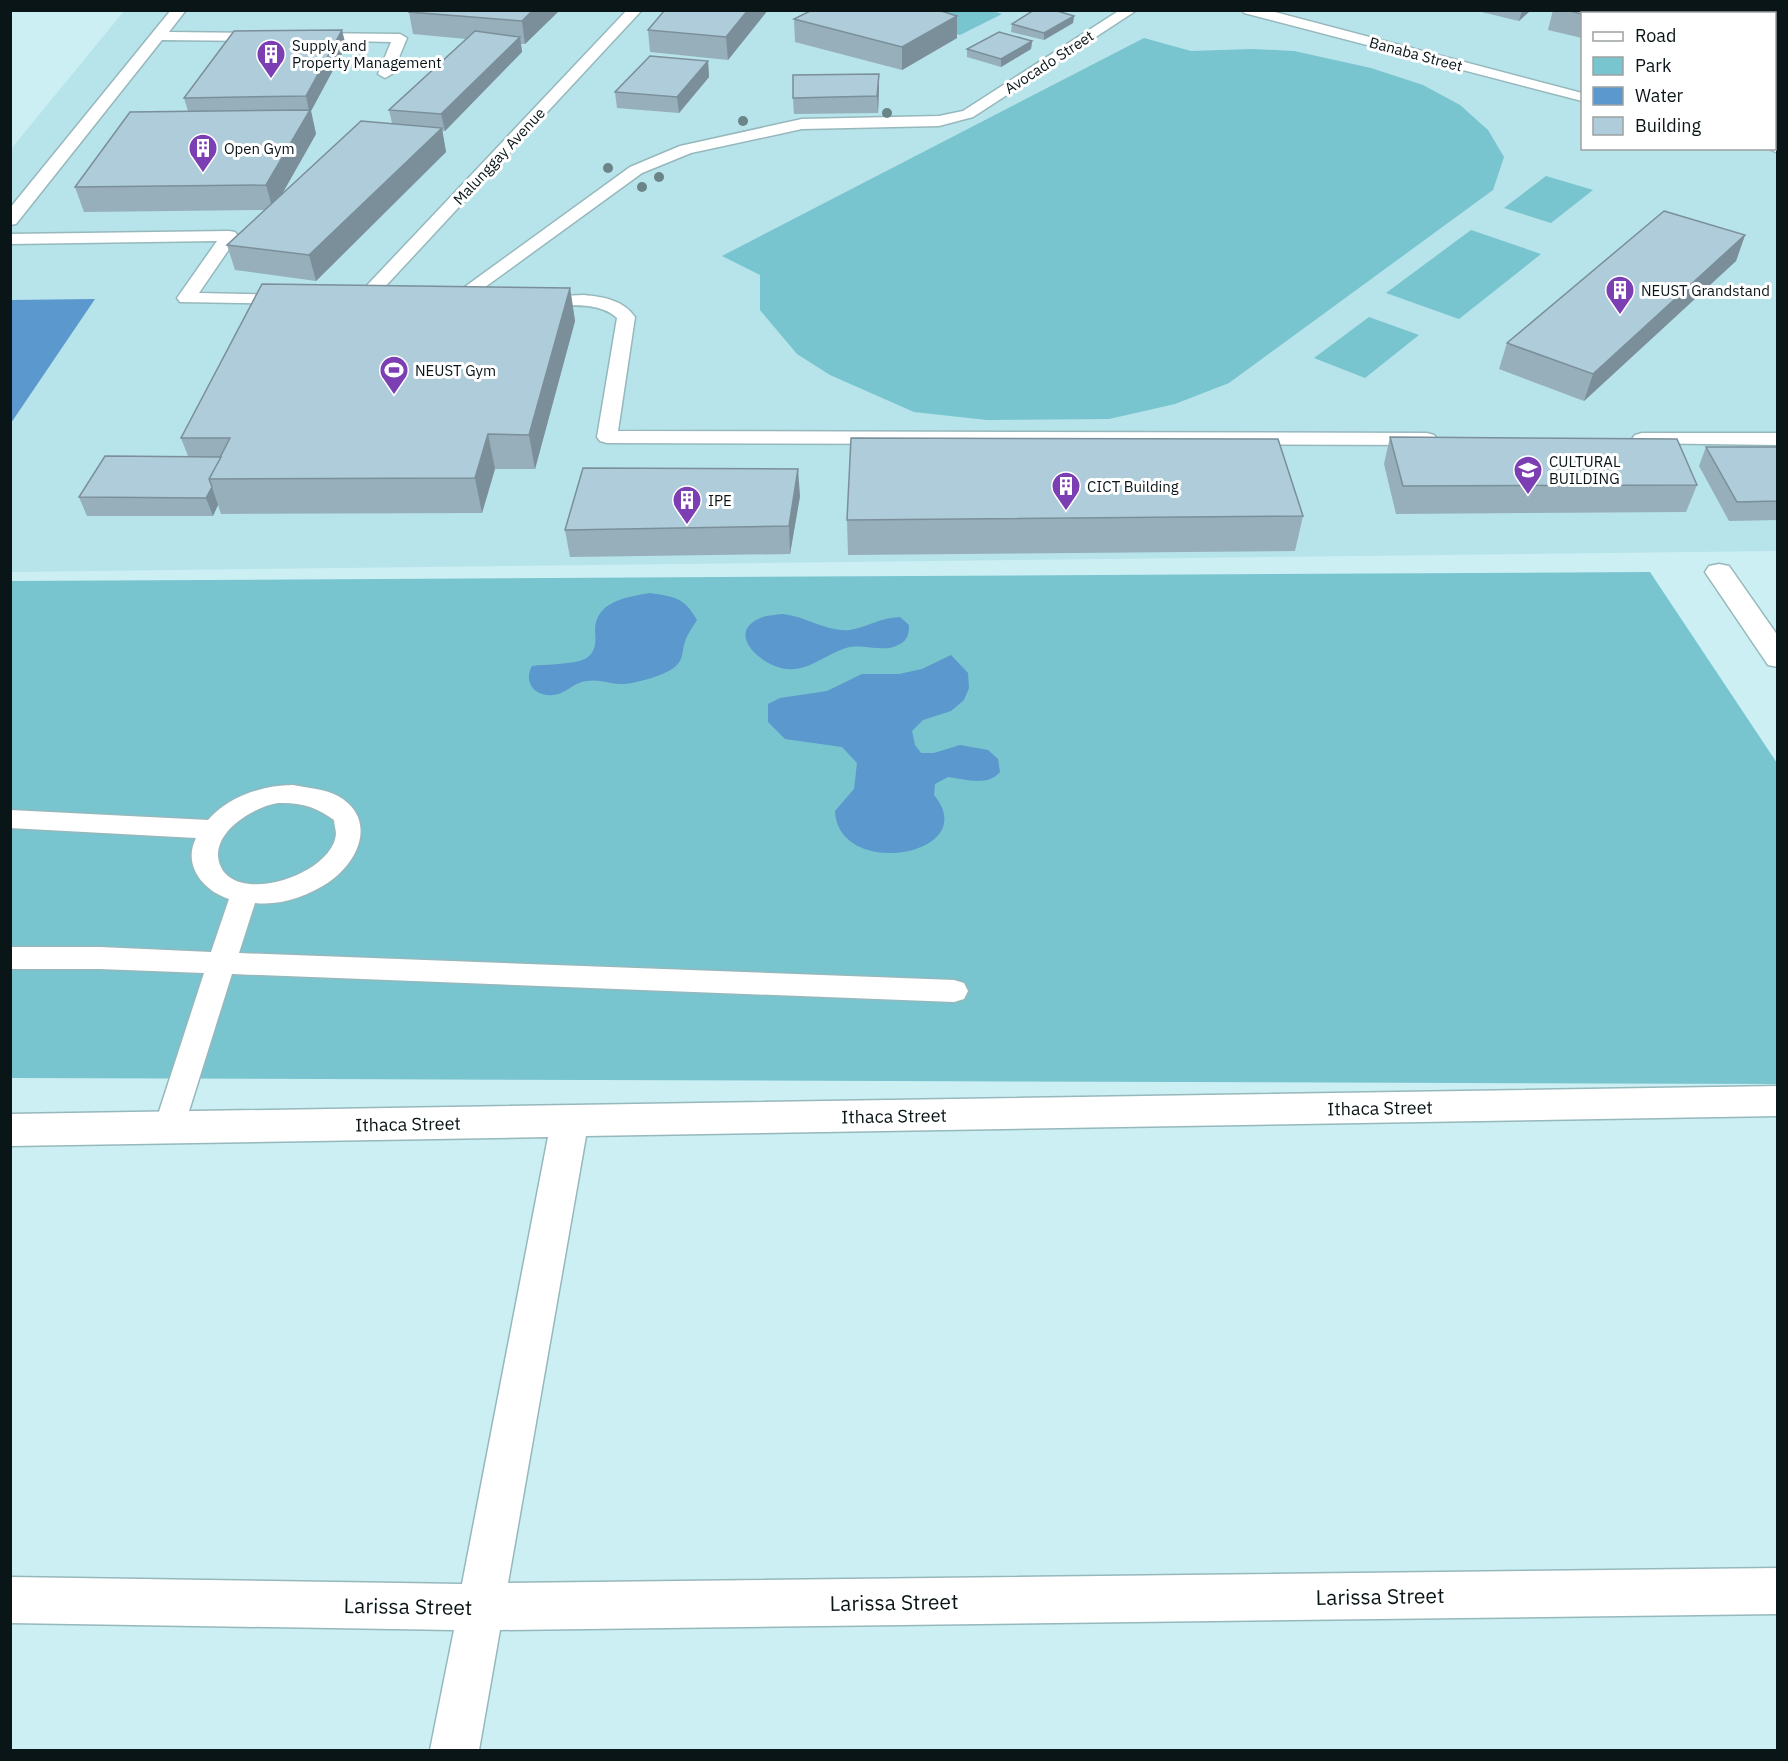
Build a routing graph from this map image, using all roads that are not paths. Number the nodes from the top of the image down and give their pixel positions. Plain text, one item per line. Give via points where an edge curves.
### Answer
1 (179, 10) edge
2 (635, 10) edge
3 (1130, 10) edge
4 (1249, 10) edge
5 (159, 36) junction
6 (385, 74) dead end
7 (1581, 97) edge
8 (10, 220) edge
9 (10, 239) edge
10 (303, 300) edge
11 (339, 300) edge
12 (362, 301) junction
13 (385, 301) edge
14 (430, 302) edge
15 (453, 302) junction
16 (487, 302) edge
17 (521, 302) edge
18 (1443, 439) edge
19 (1622, 439) edge
20 (1778, 439) edge
21 (1719, 572) dead end
22 (1778, 658) edge
23 (10, 819) edge
24 (213, 830) junction
25 (244, 894) junction
26 (10, 958) edge
27 (220, 963) junction
28 (954, 991) dead end
29 (1778, 1101) edge
30 (570, 1121) junction
31 (169, 1127) junction
32 (10, 1130) edge
33 (1778, 1591) edge
34 (10, 1600) edge
35 (481, 1607) junction
36 (455, 1750) edge

1 - 5 lane
2 - 12 lane, Malunggay Avenue
3 - 15 lane, Avocado Street via 969,114 939,121 802,124 686,149 636,170
4 - 7 lane, Banaba Street
5 - 6 lane via 400,38
5 - 8 lane
9 - 10 lane via 229,236 186,298
11 - 12 lane
12 - 13 lane
14 - 15 lane
15 - 16 lane
17 - 18 lane via 599,302 621,310 626,317 607,437
19 - 20 lane
21 - 22 street
23 - 24 lane
24 - 25 lane via 205,846 207,869 224,888
24 - 25 lane via 248,804 270,796 315,795 333,803 345,815 350,831 346,847 335,864 316,879 267,895
25 - 27 lane
26 - 27 lane
27 - 28 lane
27 - 31 lane
29 - 30 street, Ithaca Street
30 - 31 street, Ithaca Street
30 - 35 street
31 - 32 street, Ithaca Street
33 - 35 street, Larissa Street
34 - 35 street, Larissa Street
35 - 36 street

